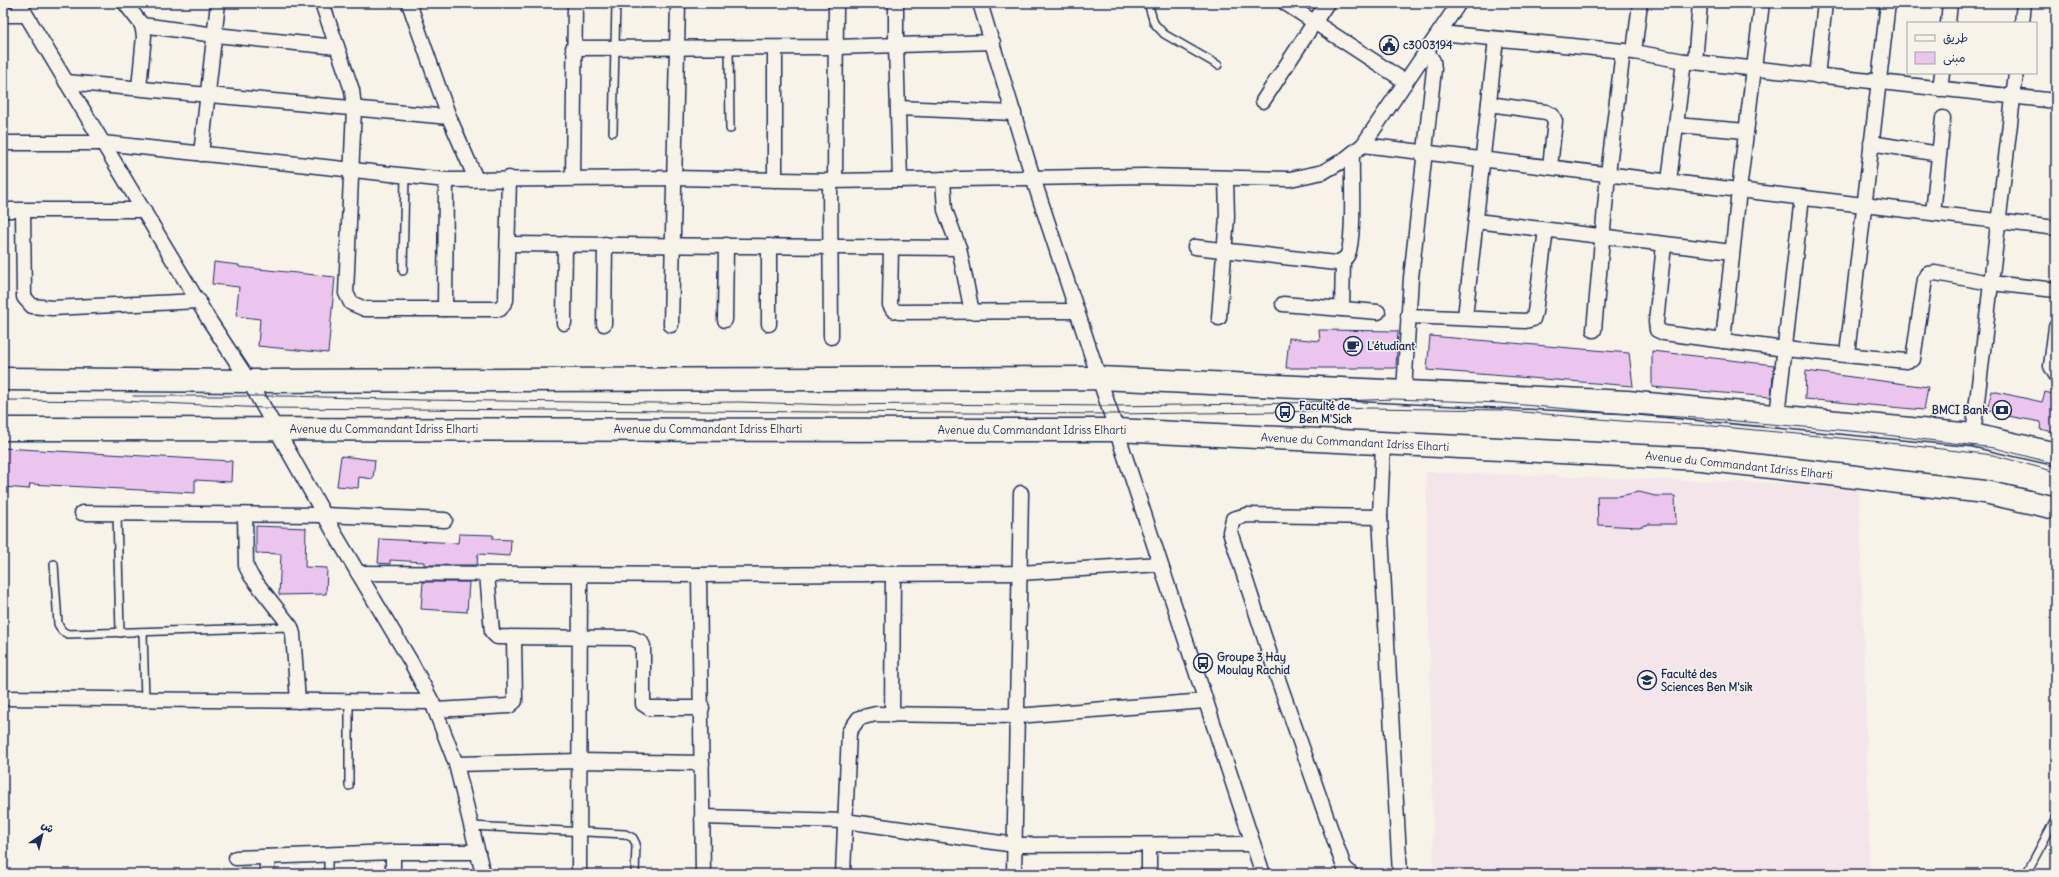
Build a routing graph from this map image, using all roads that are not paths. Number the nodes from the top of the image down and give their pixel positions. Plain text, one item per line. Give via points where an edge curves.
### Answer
1 (125, 3) edge
2 (218, 3) edge
3 (322, 3) edge
4 (409, 3) edge
5 (575, 3) edge
6 (616, 3) edge
7 (678, 3) edge
8 (836, 3) edge
9 (896, 3) edge
10 (980, 3) edge
11 (1148, 3) edge
12 (1286, 3) edge
13 (1327, 3) edge
14 (1640, 3) edge
15 (1700, 3) edge
16 (1762, 3) edge
17 (1825, 3) edge
18 (1888, 3) edge
19 (1950, 3) edge
20 (2024, 3) edge
21 (1456, 4) edge
22 (22, 9) edge
23 (3, 15) edge
24 (1315, 22) junction
25 (1948, 22) edge
26 (2022, 22) edge
27 (142, 25) junction
28 (1440, 33) junction
29 (215, 35) junction
30 (1496, 39) junction
31 (993, 42) junction
32 (896, 45) junction
33 (337, 47) junction
34 (836, 47) junction
35 (573, 48) junction
36 (615, 48) junction
37 (676, 48) junction
38 (729, 48) junction
39 (775, 48) junction
40 (1427, 52) junction
41 (1629, 52) junction
42 (1689, 61) junction
43 (1218, 65) dead end
44 (1754, 68) junction
45 (1942, 74) edge
46 (2016, 74) edge
47 (1817, 76) junction
48 (66, 82) junction
49 (1406, 82) junction
50 (1878, 82) junction
51 (139, 88) junction
52 (1940, 89) junction
53 (208, 95) junction
54 (2013, 98) junction
55 (1263, 101) dead end
56 (2056, 101) edge
57 (1489, 104) junction
58 (354, 108) junction
59 (898, 108) junction
60 (1014, 113) junction
61 (449, 116) junction
62 (1943, 118) dead end
63 (1676, 125) junction
64 (730, 129) dead end
65 (1746, 131) junction
66 (613, 132) dead end
67 (3, 143) edge
68 (103, 143) junction
69 (1871, 143) junction
70 (1363, 145) junction
71 (1424, 152) junction
72 (201, 154) junction
73 (1352, 154) junction
74 (1939, 154) junction
75 (1483, 159) junction
76 (1550, 167) junction
77 (351, 171) junction
78 (1608, 174) junction
79 (405, 176) junction
80 (509, 178) junction
81 (572, 178) junction
82 (673, 178) junction
83 (1033, 178) junction
84 (1226, 178) junction
85 (476, 179) junction
86 (942, 179) junction
87 (446, 180) junction
88 (775, 180) junction
89 (900, 180) junction
90 (833, 181) junction
91 (1669, 181) junction
92 (1738, 190) junction
93 (1802, 197) junction
94 (1863, 204) junction
95 (3, 210) edge
96 (144, 210) junction
97 (23, 211) junction
98 (1933, 213) junction
99 (1476, 221) junction
100 (2000, 221) junction
101 (2056, 228) edge
102 (1546, 230) junction
103 (1603, 238) junction
104 (508, 244) junction
105 (565, 244) junction
106 (605, 244) junction
107 (672, 245) junction
108 (726, 245) junction
109 (1664, 245) junction
110 (769, 246) junction
111 (831, 246) junction
112 (892, 247) junction
113 (1195, 247) dead end
114 (959, 248) junction
115 (1224, 250) junction
116 (1732, 252) junction
117 (1343, 260) junction
118 (402, 271) dead end
119 (1991, 283) junction
120 (2056, 290) edge
121 (199, 301) junction
122 (1283, 304) dead end
123 (445, 309) junction
124 (1342, 309) junction
125 (1077, 311) junction
126 (972, 312) junction
127 (1378, 312) dead end
128 (1408, 316) junction
129 (1465, 317) junction
130 (1219, 318) dead end
131 (725, 320) dead end
132 (564, 323) dead end
133 (604, 324) dead end
134 (769, 324) dead end
135 (670, 325) dead end
136 (2056, 327) edge
137 (1594, 330) dead end
138 (831, 337) dead end
139 (1723, 341) junction
140 (1785, 349) junction
141 (1847, 354) junction
142 (2056, 375) edge
143 (1099, 378) junction
144 (3, 379) edge
145 (250, 381) junction
146 (1404, 391) junction
147 (1777, 416) junction
148 (3, 429) edge
149 (275, 429) junction
150 (1116, 430) junction
151 (1973, 434) junction
152 (1383, 443) junction
153 (2056, 454) edge
154 (1021, 493) dead end
155 (2056, 508) edge
156 (82, 514) dead end
157 (117, 514) junction
158 (245, 515) junction
159 (324, 515) junction
160 (1380, 517) junction
161 (445, 520) dead end
162 (54, 564) dead end
163 (1160, 564) junction
164 (358, 572) junction
165 (893, 573) junction
166 (1020, 573) junction
167 (488, 574) junction
168 (580, 575) junction
169 (700, 575) junction
170 (291, 627) junction
171 (143, 632) junction
172 (120, 633) junction
173 (514, 639) junction
174 (580, 639) junction
175 (3, 698) edge
176 (145, 700) junction
177 (298, 701) junction
178 (349, 701) junction
179 (1205, 701) junction
180 (433, 706) junction
181 (702, 708) junction
182 (892, 714) junction
183 (1017, 716) junction
184 (580, 761) junction
185 (702, 763) junction
186 (456, 764) junction
187 (349, 786) dead end
188 (702, 817) junction
189 (2056, 818) edge
190 (845, 821) junction
191 (471, 826) junction
192 (580, 831) junction
193 (1253, 844) junction
194 (1015, 845) junction
195 (1149, 845) junction
196 (393, 852) junction
197 (478, 852) junction
198 (328, 855) junction
199 (267, 857) junction
200 (236, 858) dead end
201 (267, 874) edge
202 (328, 874) edge
203 (394, 874) edge
204 (483, 874) edge
205 (579, 874) edge
206 (635, 874) edge
207 (702, 874) edge
208 (843, 874) edge
209 (1014, 874) edge
210 (1149, 874) edge
211 (1263, 874) edge
212 (1351, 874) edge
213 (1400, 874) edge
214 (2026, 874) edge

1 - 27 street
2 - 29 street
3 - 33 street
4 - 61 street
5 - 35 street
6 - 36 lane
7 - 37 street
8 - 34 street
9 - 32 street
10 - 31 street
11 - 43 lane via 1154,23 1164,34
12 - 24 street
13 - 24 street
14 - 41 street
15 - 42 street
16 - 44 street
17 - 47 street
18 - 50 street
19 - 25 street
20 - 26 street
21 - 28 street
22 - 23 street
22 - 48 street
24 - 49 street
24 - 55 street
27 - 29 street
27 - 51 street via 144,45
28 - 30 street
28 - 40 street
29 - 33 street
29 - 53 street
30 - 41 street
30 - 57 street
31 - 32 street
31 - 60 street
32 - 34 street
32 - 59 street
33 - 58 street via 352,90
34 - 39 street
34 - 90 street
35 - 36 street
35 - 81 street
36 - 37 street
36 - 66 lane
37 - 38 street
37 - 82 street
38 - 39 street
38 - 64 lane
39 - 88 street
40 - 49 street
40 - 71 street via 1433,61 1434,69
41 - 42 street
41 - 78 street
42 - 44 street
42 - 63 street
44 - 47 street
44 - 65 street
45 - 52 street
46 - 54 street
47 - 50 street
48 - 51 street
48 - 68 street
49 - 70 street
50 - 52 street
50 - 69 street
51 - 53 street
52 - 54 street
53 - 58 street
53 - 72 street
54 - 56 street
54 - 100 street
57 - 75 street
57 - 76 street via 1552,115 1555,121
58 - 61 street
58 - 77 street
59 - 60 street
59 - 89 street
60 - 83 street
61 - 85 street
62 - 74 street
63 - 65 street
63 - 91 street
65 - 92 street
67 - 68 street
68 - 72 street
68 - 96 street
69 - 74 street
69 - 94 street
70 - 71 street
70 - 73 street
71 - 75 street
71 - 128 street
72 - 77 street
73 - 84 street via 1323,172 1290,179
73 - 117 street via 1351,238 1348,254
74 - 98 street
75 - 76 street
75 - 99 street
76 - 78 street
77 - 79 street
77 - 123 street via 347,298 357,307 365,309
78 - 91 street
78 - 103 street
79 - 87 street
79 - 118 lane
80 - 81 street
80 - 85 street
80 - 104 street
81 - 82 street
82 - 88 street
82 - 107 street
83 - 84 street
83 - 86 street
83 - 125 street
84 - 115 street via 1227,217
85 - 87 street
86 - 89 street
86 - 114 street via 945,210
87 - 123 street
88 - 90 street
89 - 90 street
90 - 111 street
91 - 92 street
92 - 93 street
92 - 116 street
93 - 94 street
93 - 140 street
94 - 98 street
94 - 141 street
95 - 97 street
96 - 97 street
96 - 121 street
97 - 121 street via 24,297 32,306 52,308
98 - 100 street
99 - 102 street
99 - 129 street
100 - 101 street
100 - 119 street
102 - 103 street
102 - 129 street via 1533,318 1525,320
103 - 109 street
103 - 137 street
104 - 105 street
104 - 123 street via 506,300 503,307
105 - 106 street
105 - 132 street
106 - 107 street
106 - 133 street
107 - 108 street
107 - 135 street
108 - 110 street
108 - 131 street
109 - 116 street
109 - 139 street via 1657,330
110 - 111 street
110 - 134 street
111 - 112 street
111 - 138 street
112 - 114 street
112 - 126 street via 890,305 893,310
113 - 115 street
114 - 126 street
115 - 117 street via 1336,263
115 - 130 street
116 - 139 street
117 - 124 street
119 - 120 street
119 - 141 street via 1928,274 1925,279 1913,359 1906,361
119 - 151 street
121 - 145 street
122 - 124 street
124 - 127 street
125 - 126 street
125 - 143 street
128 - 129 street
128 - 146 street
136 - 142 street via 2051,366
139 - 140 street
140 - 141 street
140 - 147 street
143 - 145 main road
143 - 146 main road
143 - 150 street
144 - 145 main road
145 - 149 street
146 - 147 main road via 1627,402
147 - 151 main road
148 - 149 main road, Avenue du Commandant Idriss Elharti
149 - 150 main road, Avenue du Commandant Idriss Elharti
149 - 159 street
150 - 152 main road, Avenue du Commandant Idriss Elharti
150 - 163 street
151 - 153 main road
152 - 155 main road, Avenue du Commandant Idriss Elharti via 1701,459 1985,492
152 - 160 street
154 - 166 street
156 - 157 street
157 - 158 street
157 - 172 lane
158 - 159 street
158 - 170 street via 246,566
159 - 161 street
159 - 164 street
160 - 212 street via 1246,515 1233,519 1230,532 1344,867
160 - 213 street
162 - 172 lane via 58,624 62,631 68,634
163 - 166 street
163 - 179 street
164 - 167 street
164 - 180 street via 411,662
165 - 166 street
165 - 169 street
165 - 182 street
166 - 183 street
167 - 168 street
167 - 173 street via 492,632 497,637
168 - 169 street
168 - 174 street
169 - 181 street
170 - 171 lane
170 - 177 street
171 - 172 lane
171 - 176 lane
173 - 174 street
173 - 180 street via 515,697 512,705
174 - 181 street via 638,640 642,646 643,704 649,708
174 - 184 street
175 - 176 street
176 - 177 street
177 - 178 street
178 - 180 street
178 - 187 lane
179 - 183 street
179 - 193 street
180 - 186 street
181 - 185 street
182 - 183 street
182 - 190 street via 859,718 849,732
183 - 194 street
184 - 185 street
184 - 186 street
184 - 192 street
185 - 188 street
186 - 191 street
188 - 190 street
188 - 207 street
189 - 214 lane
190 - 194 street
190 - 208 street
191 - 192 lane
191 - 197 street
192 - 205 street
192 - 206 lane via 625,834 633,838 636,844
193 - 195 street
193 - 211 street
194 - 195 street
194 - 209 street
195 - 210 street
196 - 197 street
196 - 198 street
196 - 203 street
197 - 204 street
198 - 199 street
198 - 202 lane
199 - 200 street
199 - 201 street

